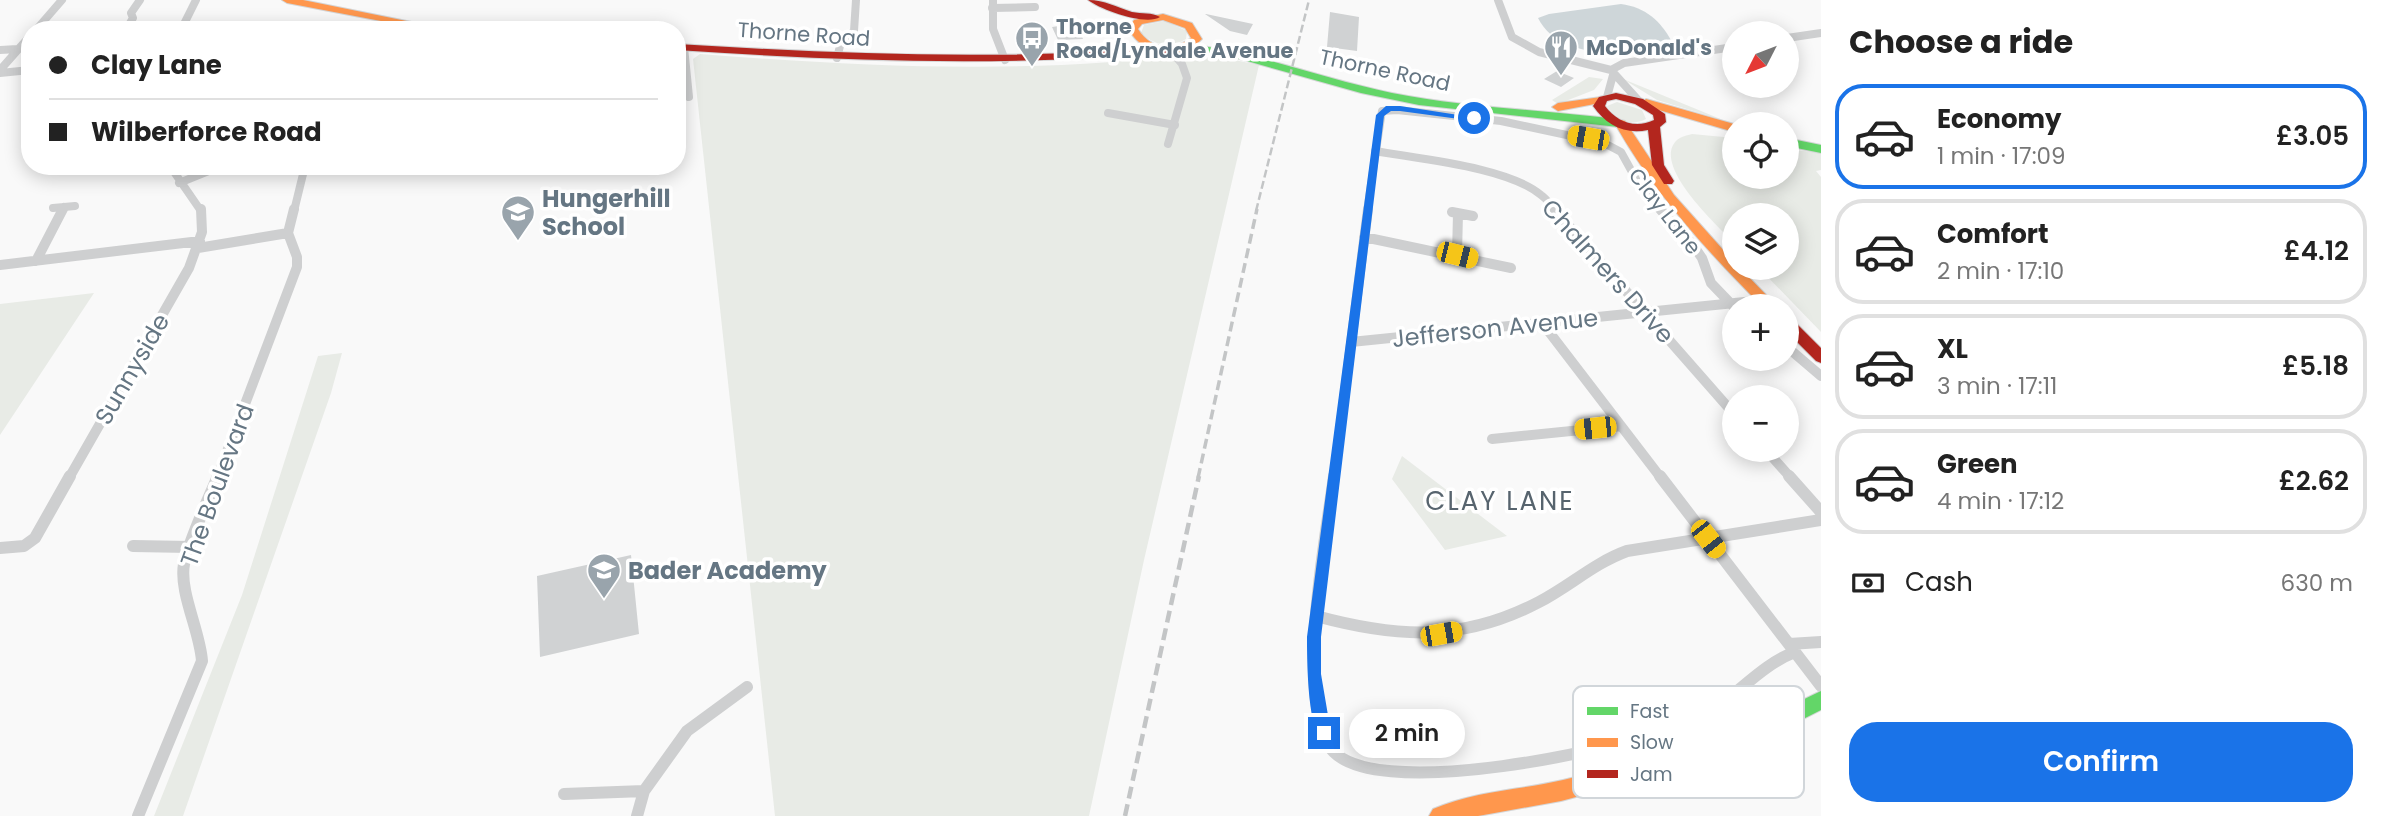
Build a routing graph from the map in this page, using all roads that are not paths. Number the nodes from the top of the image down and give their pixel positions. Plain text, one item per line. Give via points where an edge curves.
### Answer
1 (62, 0) edge
2 (140, 0) edge
3 (196, 0) edge
4 (856, 0) edge
5 (1084, 0) edge
6 (1093, 0) edge
7 (1498, 0) edge
8 (297, 1) edge
9 (993, 4) edge
10 (1035, 7) dead end
11 (1157, 17) junction
12 (44, 21) edge
13 (132, 21) edge
14 (186, 21) edge
15 (400, 21) edge
16 (1195, 30) junction
17 (1821, 33) edge
18 (1133, 34) junction
19 (1799, 36) edge
20 (21, 46) edge
21 (686, 47) edge
22 (1188, 47) junction
23 (18, 49) junction
24 (1722, 49) edge
25 (0, 50) edge
26 (1168, 50) junction
27 (1096, 56) junction
28 (837, 58) junction
29 (1005, 60) junction
30 (1182, 64) junction
31 (21, 70) edge
32 (0, 71) edge
33 (1612, 73) junction
34 (686, 78) edge
35 (689, 96) dead end
36 (1604, 99) junction
37 (1641, 102) junction
38 (1108, 113) dead end
39 (1620, 124) junction
40 (1175, 125) junction
41 (1656, 125) junction
42 (1722, 125) edge
43 (1722, 133) edge
44 (1168, 144) dead end
45 (1799, 144) edge
46 (1821, 149) edge
47 (1375, 151) junction
48 (175, 175) edge
49 (199, 175) edge
50 (303, 175) edge
51 (179, 183) junction
52 (75, 206) dead end
53 (64, 207) junction
54 (53, 208) dead end
55 (1473, 216) dead end
56 (288, 233) junction
57 (1364, 237) junction
58 (1722, 242) edge
59 (199, 245) junction
60 (1457, 255) junction
61 (36, 261) junction
62 (0, 265) edge
63 (1511, 268) dead end
64 (1760, 280) edge
65 (1722, 294) edge
66 (1758, 294) edge
67 (1773, 294) edge
68 (1722, 306) edge
69 (1645, 312) junction
70 (1799, 320) edge
71 (1543, 324) junction
72 (1799, 335) edge
73 (1821, 341) edge
74 (1351, 342) junction
75 (1799, 357) edge
76 (1821, 357) edge
77 (1821, 376) edge
78 (1722, 400) edge
79 (1621, 426) junction
80 (1492, 439) dead end
81 (1777, 462) edge
82 (1821, 512) edge
83 (1821, 520) edge
84 (1708, 539) junction
85 (133, 546) dead end
86 (190, 547) junction
87 (0, 548) edge
88 (1316, 616) junction
89 (1821, 642) edge
90 (1792, 648) junction
91 (1746, 686) edge
92 (1821, 686) edge
93 (747, 687) dead end
94 (1821, 700) edge
95 (1804, 708) edge
96 (1573, 753) edge
97 (1573, 788) edge
98 (645, 791) junction
99 (564, 794) dead end
100 (138, 816) edge
101 (637, 816) edge
102 (1440, 816) edge

1 - 12 street
2 - 13 street via 131,13
3 - 14 street
4 - 28 street via 854,31 841,43
5 - 18 main road
6 - 11 main road, Thorne Road via 1132,15
7 - 33 street via 1512,37 1539,52
8 - 15 main road
9 - 10 street
9 - 29 street via 993,29
11 - 16 main road, Thorne Road via 1177,19
11 - 18 main road via 1138,22
16 - 22 main road via 1197,39
16 - 36 main road, Thorne Road via 1232,48 1394,90 1551,107
17 - 19 street
18 - 26 main road via 1142,43
18 - 27 main road via 1134,41 1127,49
20 - 23 street
21 - 28 main road, Thorne Road
22 - 26 main road, Thorne Road
22 - 30 street
22 - 39 main road, Thorne Road via 1228,52 1392,97
23 - 25 street
23 - 32 street
24 - 33 street via 1624,63 1613,67
26 - 27 main road, Thorne Road
26 - 30 street
27 - 29 main road, Thorne Road
28 - 29 main road, Thorne Road
30 - 40 street via 1187,78
31 - 32 street
33 - 36 street
33 - 37 street
34 - 35 street
36 - 37 main road, Thorne Road via 1621,96
36 - 39 main road via 1601,112
37 - 41 main road via 1659,114
37 - 42 main road
38 - 40 street
39 - 41 main road, Thorne Road
39 - 66 main road via 1677,212
40 - 44 street
41 - 43 main road
41 - 58 main road via 1658,165 1689,210
45 - 46 main road
47 - 57 street
47 - 65 street, Clay Lane via 1382,111 1400,108 1598,140 1621,151 1650,200 1700,255 1710,281
47 - 69 street, Chalmers Drive via 1527,185 1548,200
48 - 51 street, Sunnyside
49 - 51 street
50 - 56 street, The Boulevard
51 - 59 street, Sunnyside via 202,211
52 - 53 street
53 - 54 street
53 - 61 street
55 - 60 street via 1454,212
56 - 59 street
56 - 86 street, The Boulevard via 297,257 296,276
57 - 60 street
57 - 74 street
59 - 61 street
59 - 87 street, Sunnyside via 35,538 24,546
60 - 63 street
61 - 62 street
64 - 67 main road
68 - 69 street, Jefferson Avenue
69 - 71 street, Jefferson Avenue
69 - 78 street, Chalmers Drive
70 - 73 main road
71 - 74 street, Jefferson Avenue
71 - 79 street
72 - 76 main road
74 - 88 street
75 - 77 street
79 - 80 street
79 - 84 street
81 - 82 street
83 - 84 street
84 - 88 street via 1604,558 1541,602 1479,627 1410,636
84 - 90 street
85 - 86 street
86 - 100 street, The Boulevard via 183,576 202,661
88 - 96 street via 1312,657 1324,733 1342,761 1406,771 1480,771
89 - 90 street
90 - 91 street
90 - 92 street
93 - 98 street via 687,731
94 - 95 main road
97 - 102 main road
98 - 99 street
98 - 101 street

